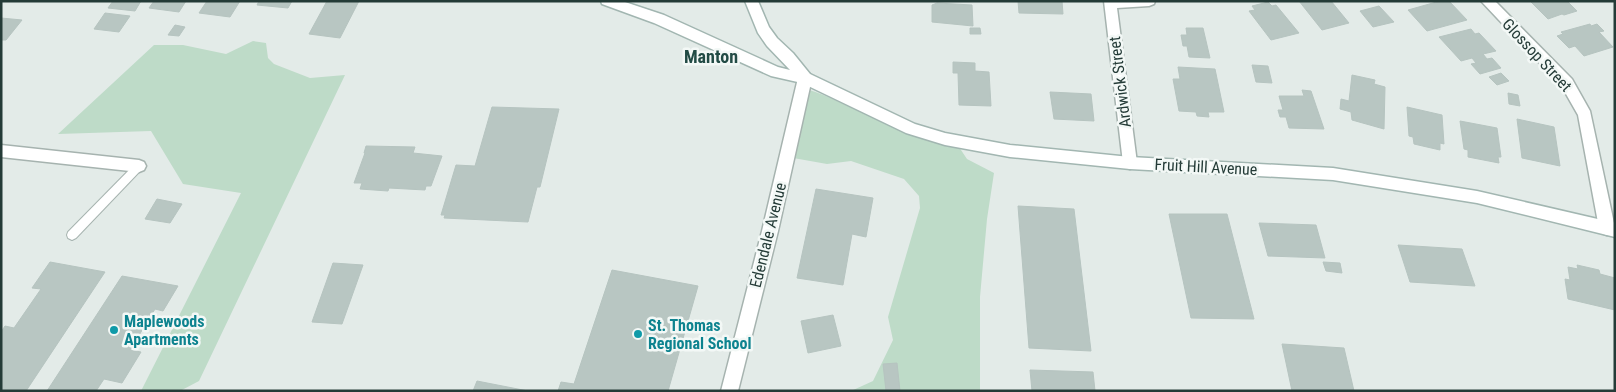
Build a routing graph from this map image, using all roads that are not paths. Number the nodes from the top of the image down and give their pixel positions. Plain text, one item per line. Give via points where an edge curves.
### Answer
1 (607, 1) edge
2 (751, 1) edge
3 (1149, 1) edge
4 (1487, 1) edge
5 (1111, 3) edge
6 (805, 78) junction
7 (1, 152) edge
8 (1130, 163) junction
9 (139, 166) joint
10 (1611, 229) edge
11 (72, 235) dead end
12 (729, 391) edge

1 - 6 main road, Fruit Hill Avenue via 659,19 776,72
2 - 6 main road, Fruit Hill Avenue via 772,42
3 - 5 main road
4 - 10 main road, Glossop Street via 1576,97 1585,115
5 - 8 main road, Ardwick Street
6 - 8 main road, Fruit Hill Avenue via 911,129 945,139 1010,151
6 - 12 main road, Edendale Avenue
7 - 9 main road
8 - 10 main road, Fruit Hill Avenue via 1333,174 1477,197
9 - 11 lane

